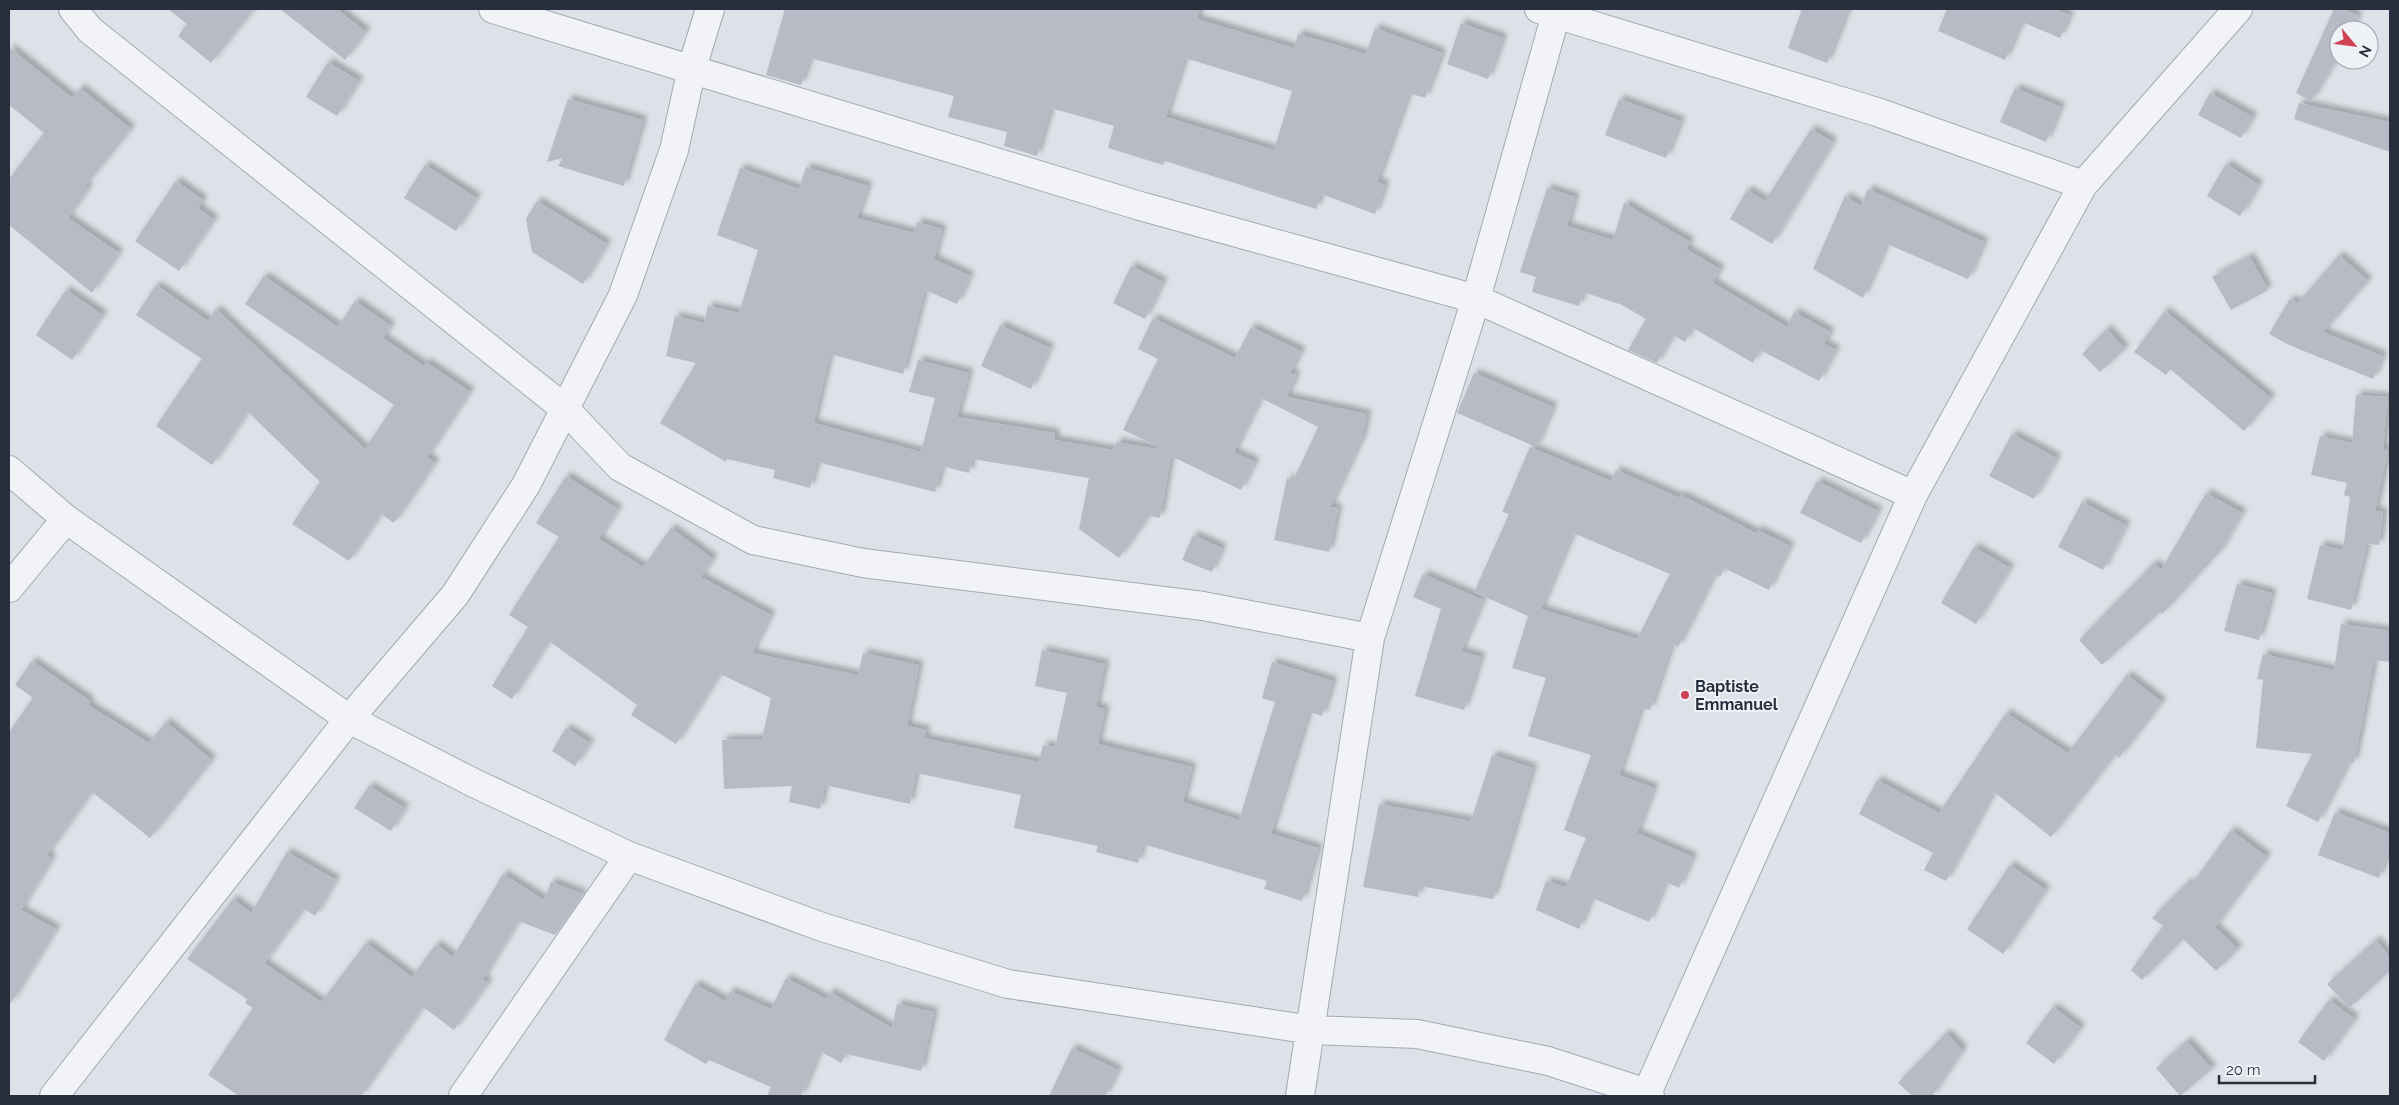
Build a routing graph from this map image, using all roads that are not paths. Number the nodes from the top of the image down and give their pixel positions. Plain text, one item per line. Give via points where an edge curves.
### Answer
1 (73, 9) edge
2 (492, 9) edge
3 (710, 9) edge
4 (2238, 9) edge
5 (1547, 11) edge
6 (692, 68) junction
7 (2083, 185) junction
8 (1476, 299) junction
9 (564, 408) junction
10 (9, 470) edge
11 (1913, 494) junction
12 (66, 519) junction
13 (9, 588) edge
14 (1370, 638) junction
15 (349, 719) junction
16 (629, 856) junction
17 (1312, 1030) junction
18 (1649, 1094) edge
19 (54, 1096) edge
20 (463, 1096) edge
21 (1300, 1096) edge

1 - 9 street via 90,30
2 - 6 street
3 - 6 street
4 - 7 street
5 - 7 street via 1877,112
5 - 8 street
6 - 8 street via 1140,206
6 - 9 street via 674,150 623,295
7 - 11 street
8 - 11 street
8 - 14 street
9 - 14 street via 620,467 753,540 863,563 1203,606
9 - 15 street via 526,485 455,595
10 - 12 street
11 - 18 street
12 - 13 street
12 - 15 street
14 - 17 street
15 - 16 street via 474,783
15 - 19 street
16 - 17 street via 822,927 1008,984
16 - 20 street
17 - 18 street via 1417,1034 1548,1061
17 - 21 street

